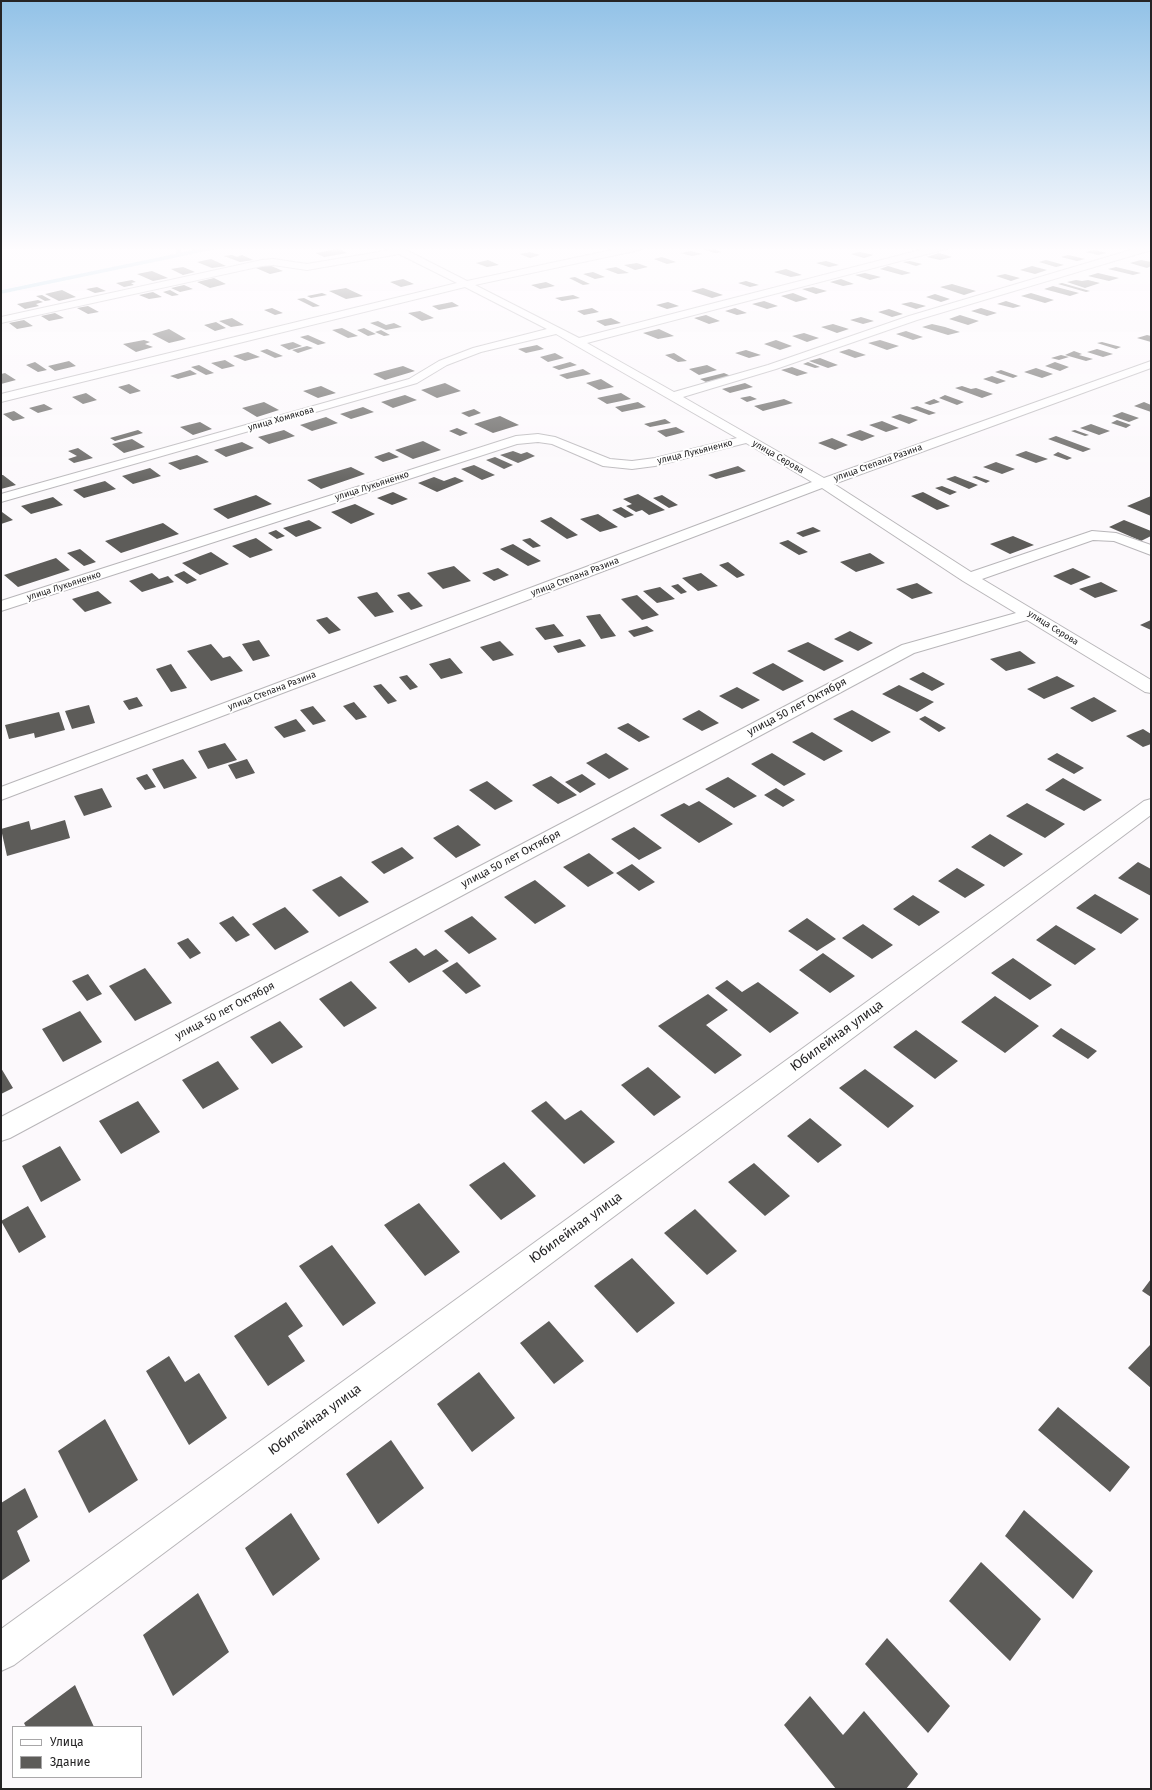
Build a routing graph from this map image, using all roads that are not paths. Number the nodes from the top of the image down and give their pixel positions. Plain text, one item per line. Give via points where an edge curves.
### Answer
1 (276, 331) edge
2 (554, 331) edge
3 (557, 331) edge
4 (622, 331) edge
5 (877, 331) edge
6 (578, 342) junction
7 (1151, 364) edge
8 (672, 396) junction
9 (1, 398) edge
10 (748, 439) junction
11 (823, 483) junction
12 (1, 498) edge
13 (1151, 550) edge
14 (970, 578) junction
15 (1, 606) edge
16 (1031, 614) junction
17 (1151, 688) edge
18 (1, 794) edge
19 (1151, 805) edge
20 (1, 1130) edge
21 (1, 1652) edge

1 - 9 street
2 - 12 street, улица Хомякова via 470,353 443,363 413,381
3 - 6 street, улица Серова
4 - 6 street
5 - 8 street via 772,367
6 - 8 street, улица Серова
7 - 11 street, улица Степана Разина
8 - 10 street, улица Серова
10 - 11 street, улица Серова
10 - 15 street, улица Лукьяненко via 655,462 632,465 608,463 554,440 516,440
11 - 14 street, улица Серова
11 - 18 street, улица Степана Разина
13 - 14 street via 1116,537 1092,535
14 - 16 street, улица Серова
16 - 17 street, улица Серова
16 - 20 street, улица 50 лет Октября via 908,649
19 - 21 street, Юбилейная улица

